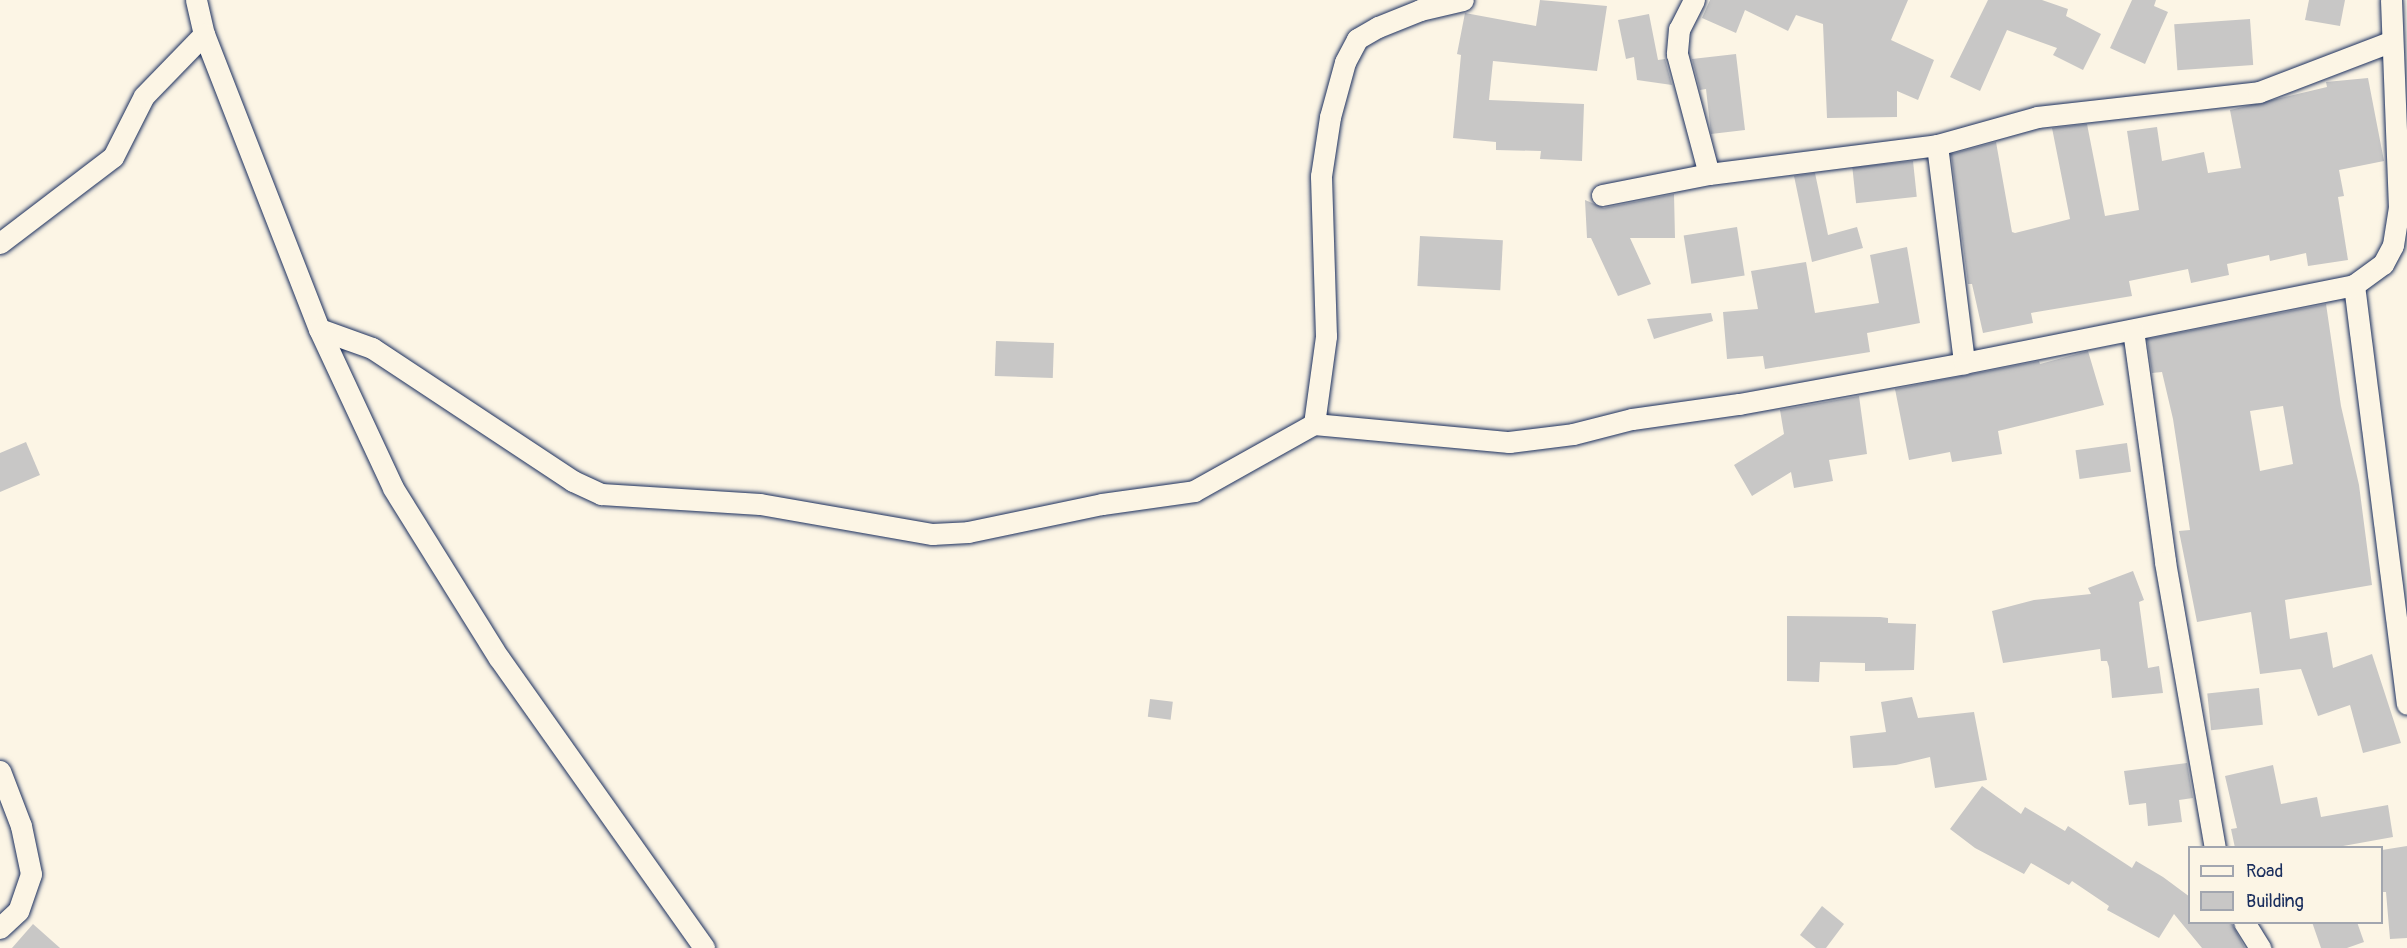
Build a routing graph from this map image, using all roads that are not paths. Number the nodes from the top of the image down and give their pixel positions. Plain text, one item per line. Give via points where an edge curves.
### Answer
1 (196, 0) edge
2 (1463, 0) edge
3 (1694, 0) edge
4 (2391, 0) edge
5 (204, 34) junction
6 (2390, 42) junction
7 (1937, 145) junction
8 (1709, 174) junction
9 (1602, 195) dead end
10 (0, 243) edge
11 (2354, 285) junction
12 (319, 329) junction
13 (2133, 330) junction
14 (1964, 363) junction
15 (1314, 424) junction
16 (2407, 704) edge
17 (0, 771) edge
18 (2216, 846) edge
19 (2245, 924) edge
20 (0, 928) edge
21 (704, 948) edge
22 (2260, 948) edge

1 - 5 street
2 - 15 street via 1420,10 1364,35 1357,39 1346,62 1330,117 1321,176 1326,336
3 - 8 street via 1679,29 1677,54
4 - 6 street
5 - 10 street via 144,96 113,157
5 - 12 street
6 - 7 street via 2259,92 2037,117
6 - 11 street via 2399,208 2393,245 2383,264
7 - 8 street
7 - 14 street
8 - 9 street
11 - 13 street
11 - 16 street
12 - 15 street via 372,348 573,482 601,494 760,504 932,534 968,532 1102,504 1194,491
12 - 21 street via 393,488 480,628
13 - 14 street
13 - 18 street via 2165,562
14 - 15 street via 1509,442
17 - 20 street via 21,826 31,874 18,911
19 - 22 street

